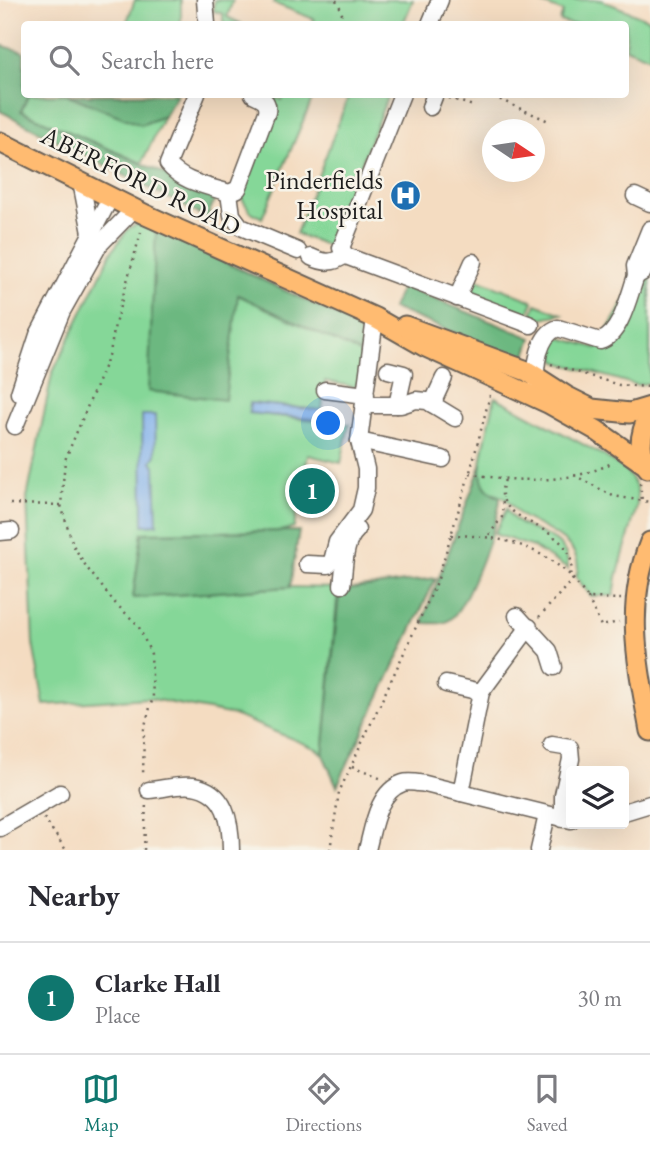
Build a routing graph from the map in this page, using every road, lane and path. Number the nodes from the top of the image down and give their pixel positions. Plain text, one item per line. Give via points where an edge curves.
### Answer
1 (205, 0) edge
2 (336, 0) edge
3 (440, 0) edge
4 (207, 21) edge
5 (343, 21) edge
6 (431, 21) edge
7 (195, 98) edge
8 (262, 98) edge
9 (400, 98) edge
10 (439, 98) edge
11 (496, 98) edge
12 (473, 106) dead end
13 (551, 122) dead end
14 (0, 142) edge
15 (81, 182) junction
16 (229, 193) junction
17 (635, 195) dead end
18 (110, 198) junction
19 (650, 203) edge
20 (140, 212) junction
21 (650, 229) edge
22 (91, 233) junction
23 (650, 254) edge
24 (345, 255) junction
25 (473, 262) dead end
26 (636, 276) junction
27 (457, 298) junction
28 (375, 318) junction
29 (531, 325) dead end
30 (533, 368) junction
31 (388, 370) dead end
32 (444, 378) dead end
33 (650, 387) edge
34 (491, 388) dead end
35 (325, 390) dead end
36 (365, 400) junction
37 (548, 403) junction
38 (432, 404) junction
39 (397, 405) junction
40 (650, 407) edge
41 (650, 414) edge
42 (455, 418) dead end
43 (359, 441) junction
44 (617, 457) dead end
45 (443, 459) dead end
46 (648, 468) edge
47 (470, 473) junction
48 (574, 475) junction
49 (505, 480) junction
50 (502, 494) junction
51 (650, 502) edge
52 (10, 504) dead end
53 (61, 505) junction
54 (364, 523) dead end
55 (452, 535) junction
56 (488, 536) junction
57 (650, 542) edge
58 (307, 564) dead end
59 (570, 575) junction
60 (573, 579) junction
61 (342, 585) dead end
62 (588, 598) junction
63 (636, 599) junction
64 (634, 620) junction
65 (523, 621) junction
66 (554, 667) dead end
67 (446, 684) dead end
68 (481, 692) junction
69 (650, 731) edge
70 (552, 745) dead end
71 (569, 766) edge
72 (351, 767) junction
73 (566, 782) edge
74 (398, 786) junction
75 (149, 790) junction
76 (60, 793) dead end
77 (461, 793) junction
78 (650, 804) edge
79 (37, 807) junction
80 (629, 810) edge
81 (566, 813) edge
82 (547, 815) junction
83 (566, 819) edge
84 (0, 828) edge
85 (66, 850) edge
86 (144, 850) edge
87 (231, 850) edge
88 (330, 850) edge
89 (367, 850) edge
90 (539, 850) edge

1 - 4 street
2 - 5 path
3 - 6 street
7 - 16 street via 168,164 184,178
8 - 16 street via 267,112 238,189
9 - 24 street via 341,248
10 - 12 path
11 - 13 path
14 - 15 main road, ABERFORD ROAD
15 - 18 main road, ABERFORD ROAD
15 - 22 street
16 - 24 street via 232,215 241,227 330,263
17 - 19 street
18 - 20 main road, ABERFORD ROAD
18 - 22 street
20 - 22 street via 99,245 62,311 15,426 33,346
20 - 28 main road, ABERFORD ROAD
20 - 53 path via 110,353 65,460
21 - 26 street via 635,266
23 - 26 street via 643,272
24 - 27 street
25 - 27 street
26 - 30 street via 614,334 600,341 553,329
27 - 29 street
28 - 30 main road, ABERFORD ROAD
28 - 36 street
28 - 37 main road, ABERFORD ROAD via 424,346
30 - 33 path via 561,369 620,385
30 - 37 street via 541,396
30 - 40 main road, ABERFORD ROAD via 566,396 592,409 630,413
31 - 39 street via 404,374
32 - 38 street
34 - 47 path
35 - 36 street
36 - 39 street
36 - 43 street
37 - 46 main road, ABERFORD ROAD via 596,430
38 - 39 street via 416,400
38 - 42 street
41 - 46 main road via 640,439
43 - 45 street
43 - 58 street via 366,469 361,510 337,542 332,561
44 - 48 path via 602,469
47 - 49 path
47 - 55 path
48 - 49 path
48 - 51 path via 612,496
49 - 50 path
50 - 56 path via 502,517
50 - 59 path via 519,517 568,549
52 - 53 path
53 - 75 path via 73,545 115,603 138,625 151,654 153,697 144,729 142,775
54 - 61 street via 347,545
55 - 56 path
55 - 72 path via 437,582
56 - 59 path via 526,547
57 - 63 main road
59 - 60 path
60 - 62 path
60 - 65 path
62 - 63 path
62 - 64 path via 601,626
63 - 64 main road
64 - 69 main road
65 - 66 street via 549,650
65 - 68 street
67 - 68 street
68 - 77 street
70 - 71 street via 569,748
72 - 74 path
72 - 88 path via 339,792
73 - 81 street
74 - 77 street via 425,784
74 - 89 street via 380,806
75 - 86 path
75 - 87 street via 191,786 208,791 226,808
76 - 79 street
77 - 82 street
78 - 80 street
79 - 84 street
79 - 85 path
82 - 83 street
82 - 90 street

